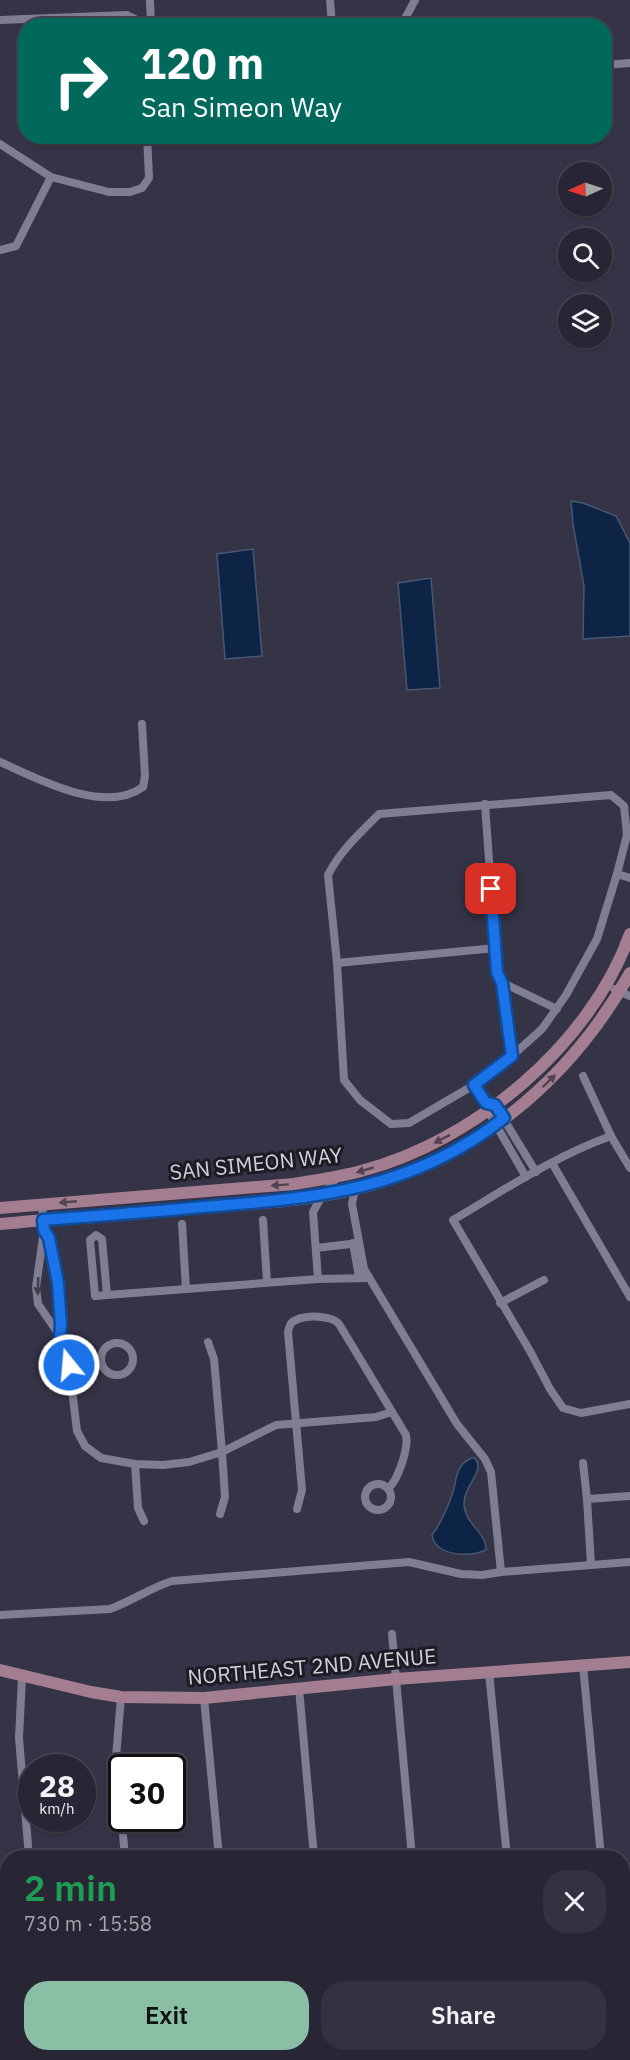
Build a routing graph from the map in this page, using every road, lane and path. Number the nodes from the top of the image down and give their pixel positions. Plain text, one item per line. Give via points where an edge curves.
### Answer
1 (150, 0) edge
2 (330, 0) edge
3 (415, 0) edge
4 (51, 18) edge
5 (133, 18) edge
6 (151, 18) edge
7 (331, 18) edge
8 (405, 18) edge
9 (18, 19) edge
10 (0, 20) edge
11 (630, 63) edge
12 (612, 64) edge
13 (0, 144) edge
14 (147, 144) edge
15 (51, 177) junction
16 (0, 250) edge
17 (142, 724) dead end
18 (0, 762) edge
19 (485, 804) junction
20 (617, 874) junction
21 (630, 878) edge
22 (630, 934) edge
23 (496, 948) junction
24 (337, 963) junction
25 (630, 973) edge
26 (502, 983) junction
27 (606, 984) junction
28 (625, 994) edge
29 (557, 1009) junction
30 (512, 1056) junction
31 (583, 1076) dead end
32 (474, 1085) junction
33 (490, 1106) junction
34 (500, 1121) junction
35 (611, 1136) junction
36 (552, 1163) junction
37 (630, 1168) edge
38 (536, 1172) junction
39 (526, 1177) junction
40 (337, 1184) junction
41 (355, 1189) junction
42 (322, 1196) junction
43 (302, 1199) junction
44 (42, 1204) junction
45 (352, 1204) junction
46 (0, 1208) edge
47 (313, 1212) junction
48 (263, 1220) dead end
49 (0, 1224) edge
50 (182, 1224) dead end
51 (44, 1225) junction
52 (356, 1243) junction
53 (316, 1248) junction
54 (359, 1277) junction
55 (369, 1278) junction
56 (318, 1279) junction
57 (544, 1280) dead end
58 (267, 1282) junction
59 (627, 1284) edge
60 (186, 1289) junction
61 (107, 1295) junction
62 (630, 1297) edge
63 (500, 1303) junction
64 (60, 1336) junction
65 (208, 1342) dead end
66 (101, 1361) dead end
67 (69, 1365) junction
68 (630, 1404) edge
69 (392, 1412) junction
70 (295, 1423) junction
71 (222, 1452) junction
72 (583, 1463) dead end
73 (135, 1464) junction
74 (388, 1489) dead end
75 (630, 1496) edge
76 (586, 1499) junction
77 (297, 1509) dead end
78 (220, 1514) dead end
79 (144, 1521) dead end
80 (630, 1562) edge
81 (591, 1565) junction
82 (501, 1572) junction
83 (0, 1615) edge
84 (392, 1634) dead end
85 (630, 1662) edge
86 (583, 1665) junction
87 (0, 1670) edge
88 (489, 1672) junction
89 (22, 1677) junction
90 (396, 1679) junction
91 (299, 1688) junction
92 (121, 1697) junction
93 (204, 1698) junction
94 (28, 1850) edge
95 (124, 1850) edge
96 (218, 1850) edge
97 (313, 1850) edge
98 (410, 1850) edge
99 (506, 1850) edge
100 (600, 1850) edge

1 - 6 street
2 - 7 street
3 - 8 street
4 - 5 street via 127,15
9 - 10 street
11 - 12 street
13 - 15 street
14 - 15 street via 149,178 142,188 109,192
15 - 16 street via 16,246
17 - 18 street via 144,788 133,795 75,794
19 - 20 street via 611,795 624,806 627,835
19 - 23 street
19 - 24 street via 379,814 344,849 328,874
20 - 21 street
20 - 29 street via 597,939
22 - 27 street, SAN SIMEON WAY
23 - 24 street
23 - 26 street via 497,972
24 - 32 street via 344,1080 360,1100 391,1124 409,1123
25 - 28 street, SAN SIMEON WAY
26 - 29 street
26 - 30 street
27 - 28 street
27 - 33 street, SAN SIMEON WAY via 555,1052 523,1083
34 -> 28 street, SAN SIMEON WAY via 534,1095 574,1055
29 - 30 street
30 - 32 street
31 - 35 street
32 - 33 street
33 - 34 street
33 -> 40 street, SAN SIMEON WAY via 442,1140
34 - 38 street
34 - 39 street
34 - 41 street, SAN SIMEON WAY via 442,1157
35 - 36 street
35 - 37 street
36 - 38 street
36 - 59 street
38 - 39 street
39 - 63 street via 453,1220
40 - 41 street, SAN SIMEON WAY
40 - 42 street, SAN SIMEON WAY
40 -> 44 street, SAN SIMEON WAY via 318,1180
40 - 45 street
41 - 45 street
42 - 43 street, SAN SIMEON WAY
42 - 47 street
43 - 47 street
43 - 51 street, SAN SIMEON WAY
44 - 46 street, SAN SIMEON WAY
44 - 51 street
45 - 52 street
47 - 53 street
48 - 58 street
49 - 51 street, SAN SIMEON WAY
50 - 60 street
51 - 64 street via 58,1283
51 -> 64 street via 36,1287 38,1304
52 - 53 street
52 - 54 street
52 - 55 street
53 - 56 street
54 - 55 street
54 - 56 street
55 - 82 street via 457,1424 491,1472
56 - 58 street
57 - 63 street
58 - 60 street
59 - 62 street
60 - 61 street
61 - 61 street via 95,1296 90,1240 96,1235 102,1239
63 - 68 street via 563,1408 581,1413
64 - 67 street
65 - 71 street via 214,1359
66 - 67 street
67 - 73 street via 77,1431 85,1446 101,1458
69 - 70 street via 376,1417
69 - 70 street via 334,1319 296,1320 288,1332
69 - 74 street via 407,1442
70 - 71 street via 276,1425
70 - 77 street via 302,1490
71 - 73 street via 189,1462
71 - 78 street via 225,1497
72 - 76 street
73 - 79 street via 138,1508
75 - 76 street
76 - 81 street
80 - 81 street
81 - 82 street
82 - 83 street via 461,1574 409,1562 171,1581 110,1609
84 - 90 street
85 - 86 street, NORTHEAST 2ND AVENUE
86 - 88 street, NORTHEAST 2ND AVENUE
86 - 100 street
87 - 89 street, NORTHEAST 2ND AVENUE
88 - 90 street, NORTHEAST 2ND AVENUE
88 - 99 street
89 - 92 street, NORTHEAST 2ND AVENUE
89 - 94 street via 19,1738
90 - 91 street, NORTHEAST 2ND AVENUE
90 - 98 street
91 - 93 street, NORTHEAST 2ND AVENUE
91 - 97 street
92 - 93 street, NORTHEAST 2ND AVENUE
92 - 95 street via 116,1757
93 - 96 street

